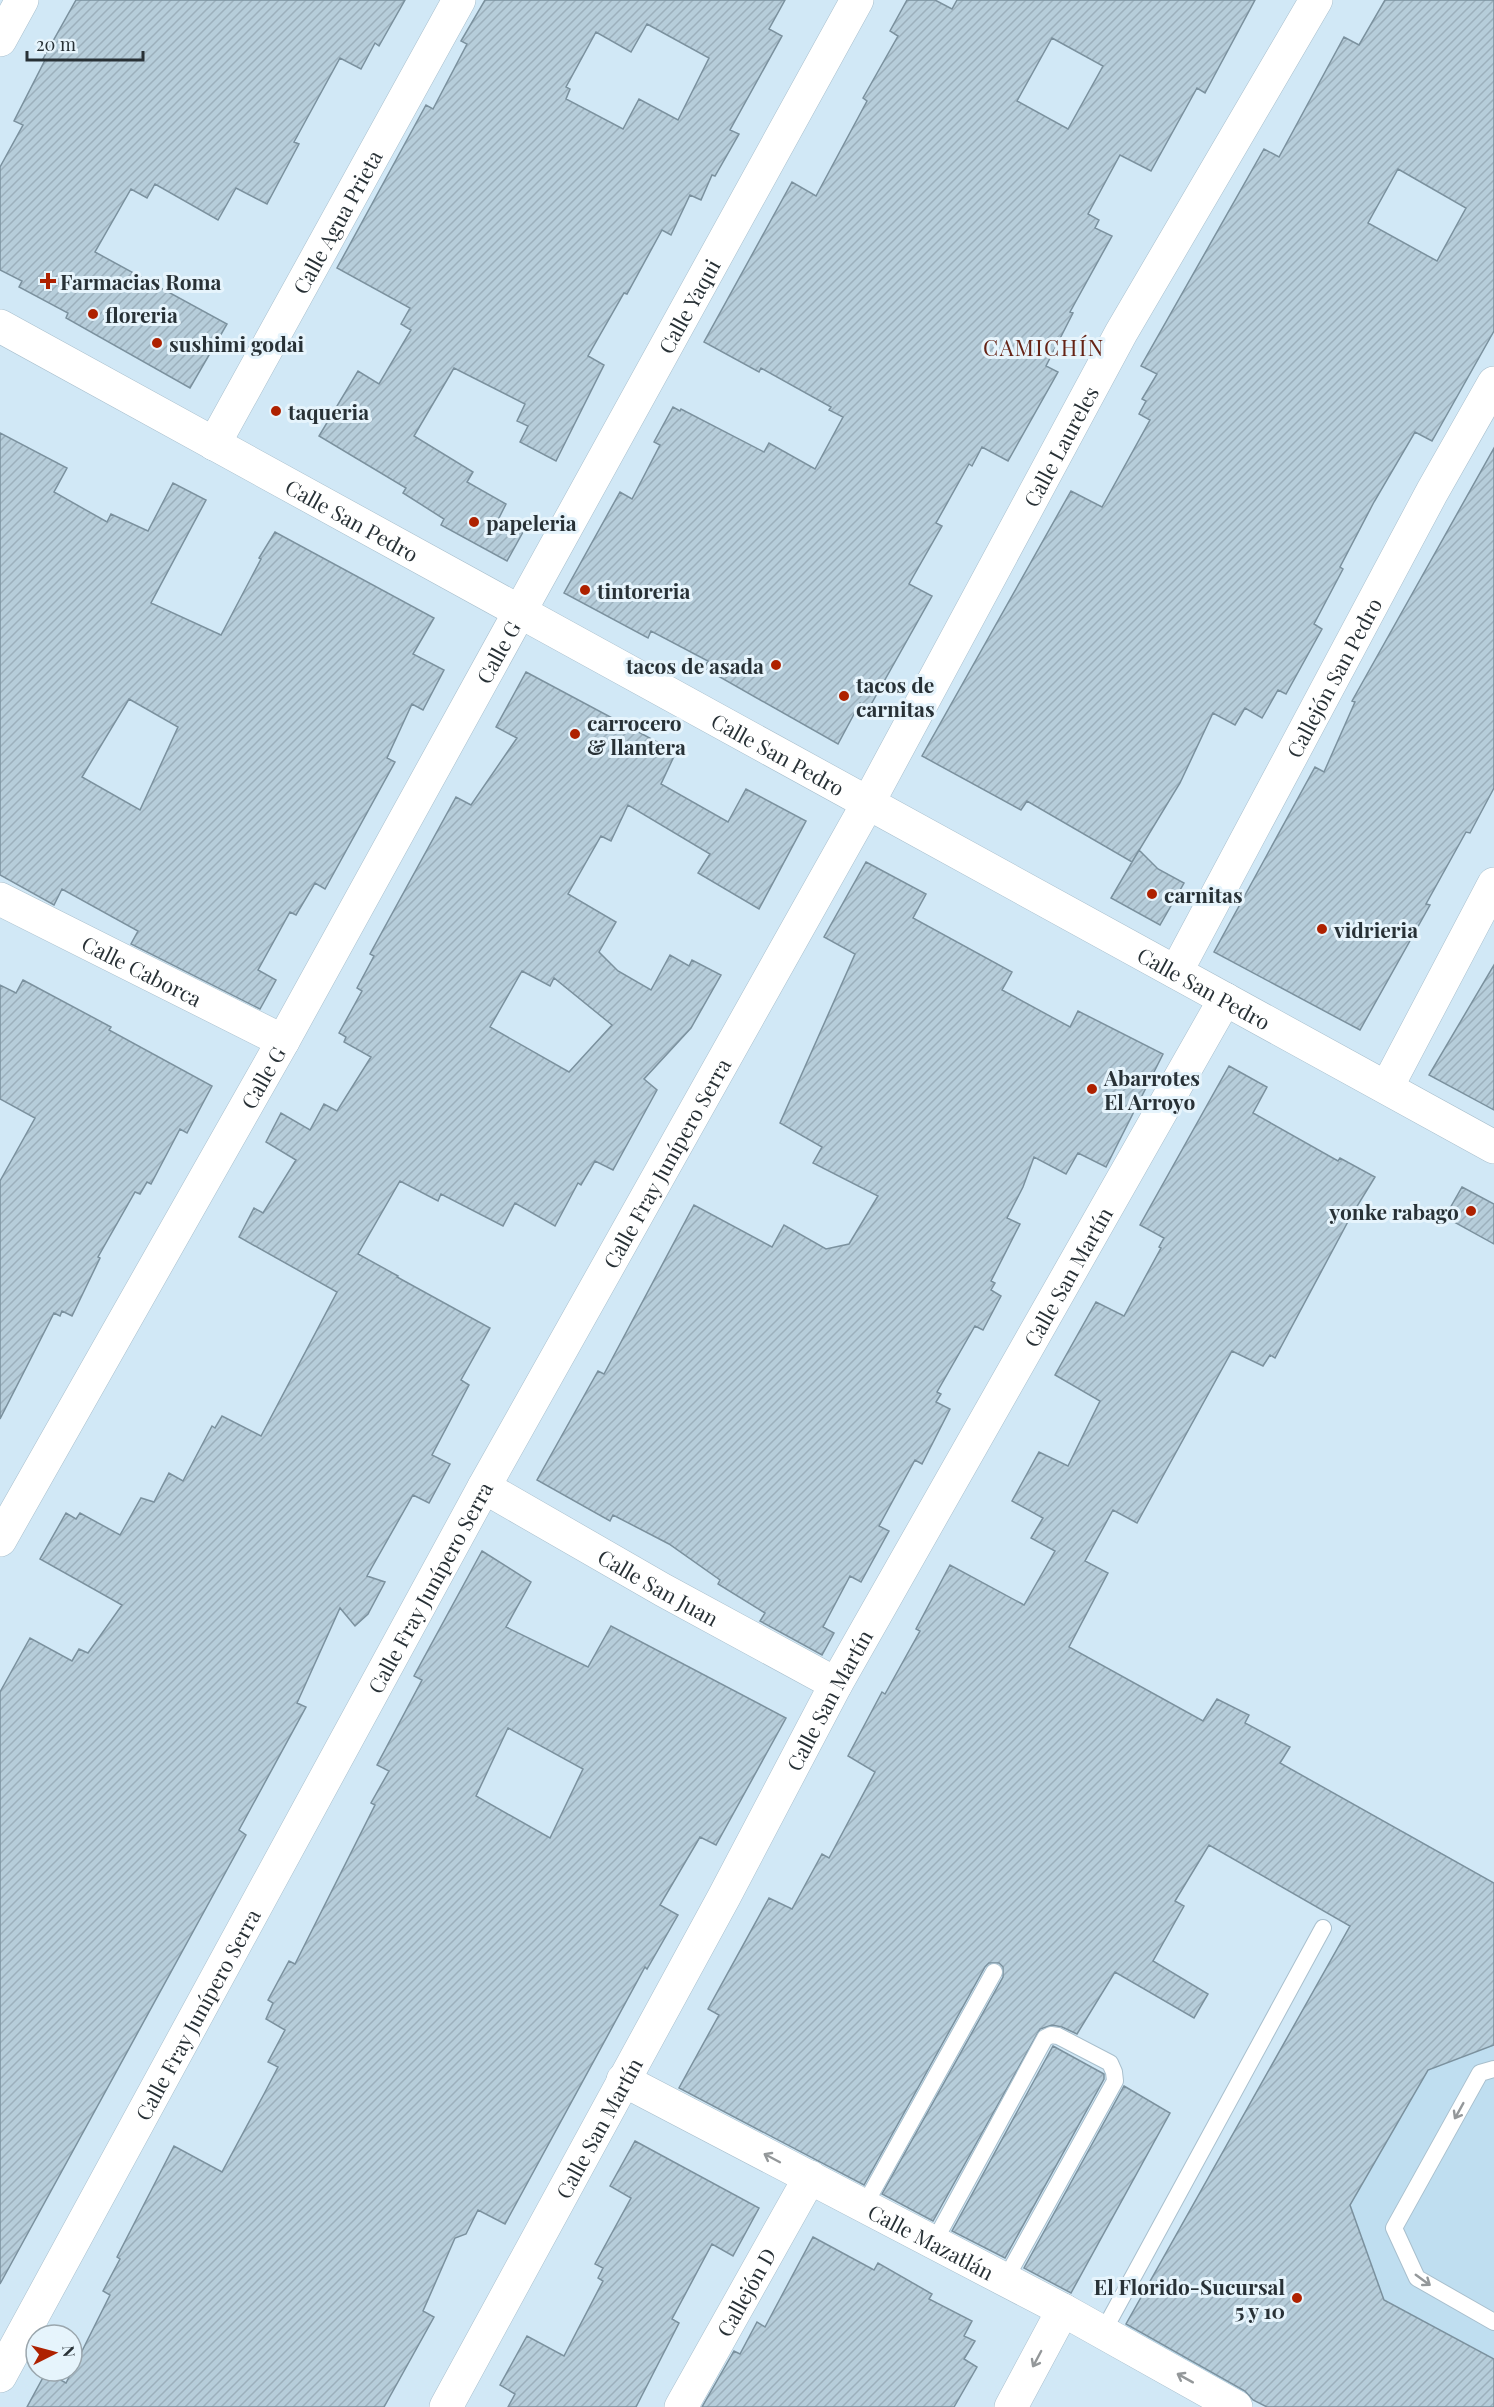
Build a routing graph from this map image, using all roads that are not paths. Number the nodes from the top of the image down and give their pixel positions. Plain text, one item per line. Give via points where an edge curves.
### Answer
1 (22, 0) edge
2 (459, 0) edge
3 (857, 0) edge
4 (1316, 0) edge
5 (0, 40) edge
6 (0, 327) edge
7 (1494, 383) edge
8 (214, 444) junction
9 (519, 612) junction
10 (868, 803) junction
11 (1494, 884) edge
12 (0, 899) edge
13 (1176, 972) junction
14 (1225, 999) junction
15 (283, 1041) junction
16 (1387, 1088) junction
17 (1494, 1147) edge
18 (484, 1487) junction
19 (0, 1540) edge
20 (836, 1683) junction
21 (1323, 1928) dead end
22 (994, 1972) dead end
23 (1494, 2069) edge
24 (623, 2080) junction
25 (810, 2177) junction
26 (864, 2206) junction
27 (934, 2242) junction
28 (1005, 2280) junction
29 (1063, 2310) junction
30 (1494, 2322) edge
31 (1102, 2332) junction
32 (0, 2376) edge
33 (446, 2407) edge
34 (681, 2407) edge
35 (1011, 2407) edge
36 (1236, 2407) edge

1 - 5 street
2 - 8 street, Calle Agua Prieta
3 - 9 street, Calle Yaqui
4 - 10 street, Calle Laureles via 1120,333
6 - 8 street, Calle San Pedro
7 - 13 street, Callejón San Pedro
8 - 9 street, Calle San Pedro
9 - 10 street, Calle San Pedro
9 - 15 street, Calle G
10 - 13 street, Calle San Pedro
10 - 18 street, Calle Fray Junípero Serra
11 - 16 street
12 - 15 street, Calle Caborca
13 - 14 street, Calle San Pedro
14 - 16 street, Calle San Pedro
14 - 20 street, Calle San Martín
15 - 19 street, Calle G
16 - 17 street, Calle San Pedro
18 - 20 street, Calle San Juan
18 - 32 street, Calle Fray Junípero Serra
20 - 24 street, Calle San Martín
21 - 31 lane
22 - 26 lane
23 -> 30 lane via 1480,2073 1394,2228 1417,2277
25 -> 24 street, Calle Mazatlán
24 - 33 street, Calle San Martín
25 - 26 street, Calle Mazatlán
25 - 34 street, Callejón D
26 - 27 street, Calle Mazatlán
27 - 28 street, Calle Mazatlán
27 - 28 lane via 1045,2038 1058,2036 1110,2063 1115,2081
28 - 29 street, Calle Mazatlán
29 - 31 street, Calle Mazatlán
29 -> 35 street
36 -> 31 street, Calle Mazatlán

